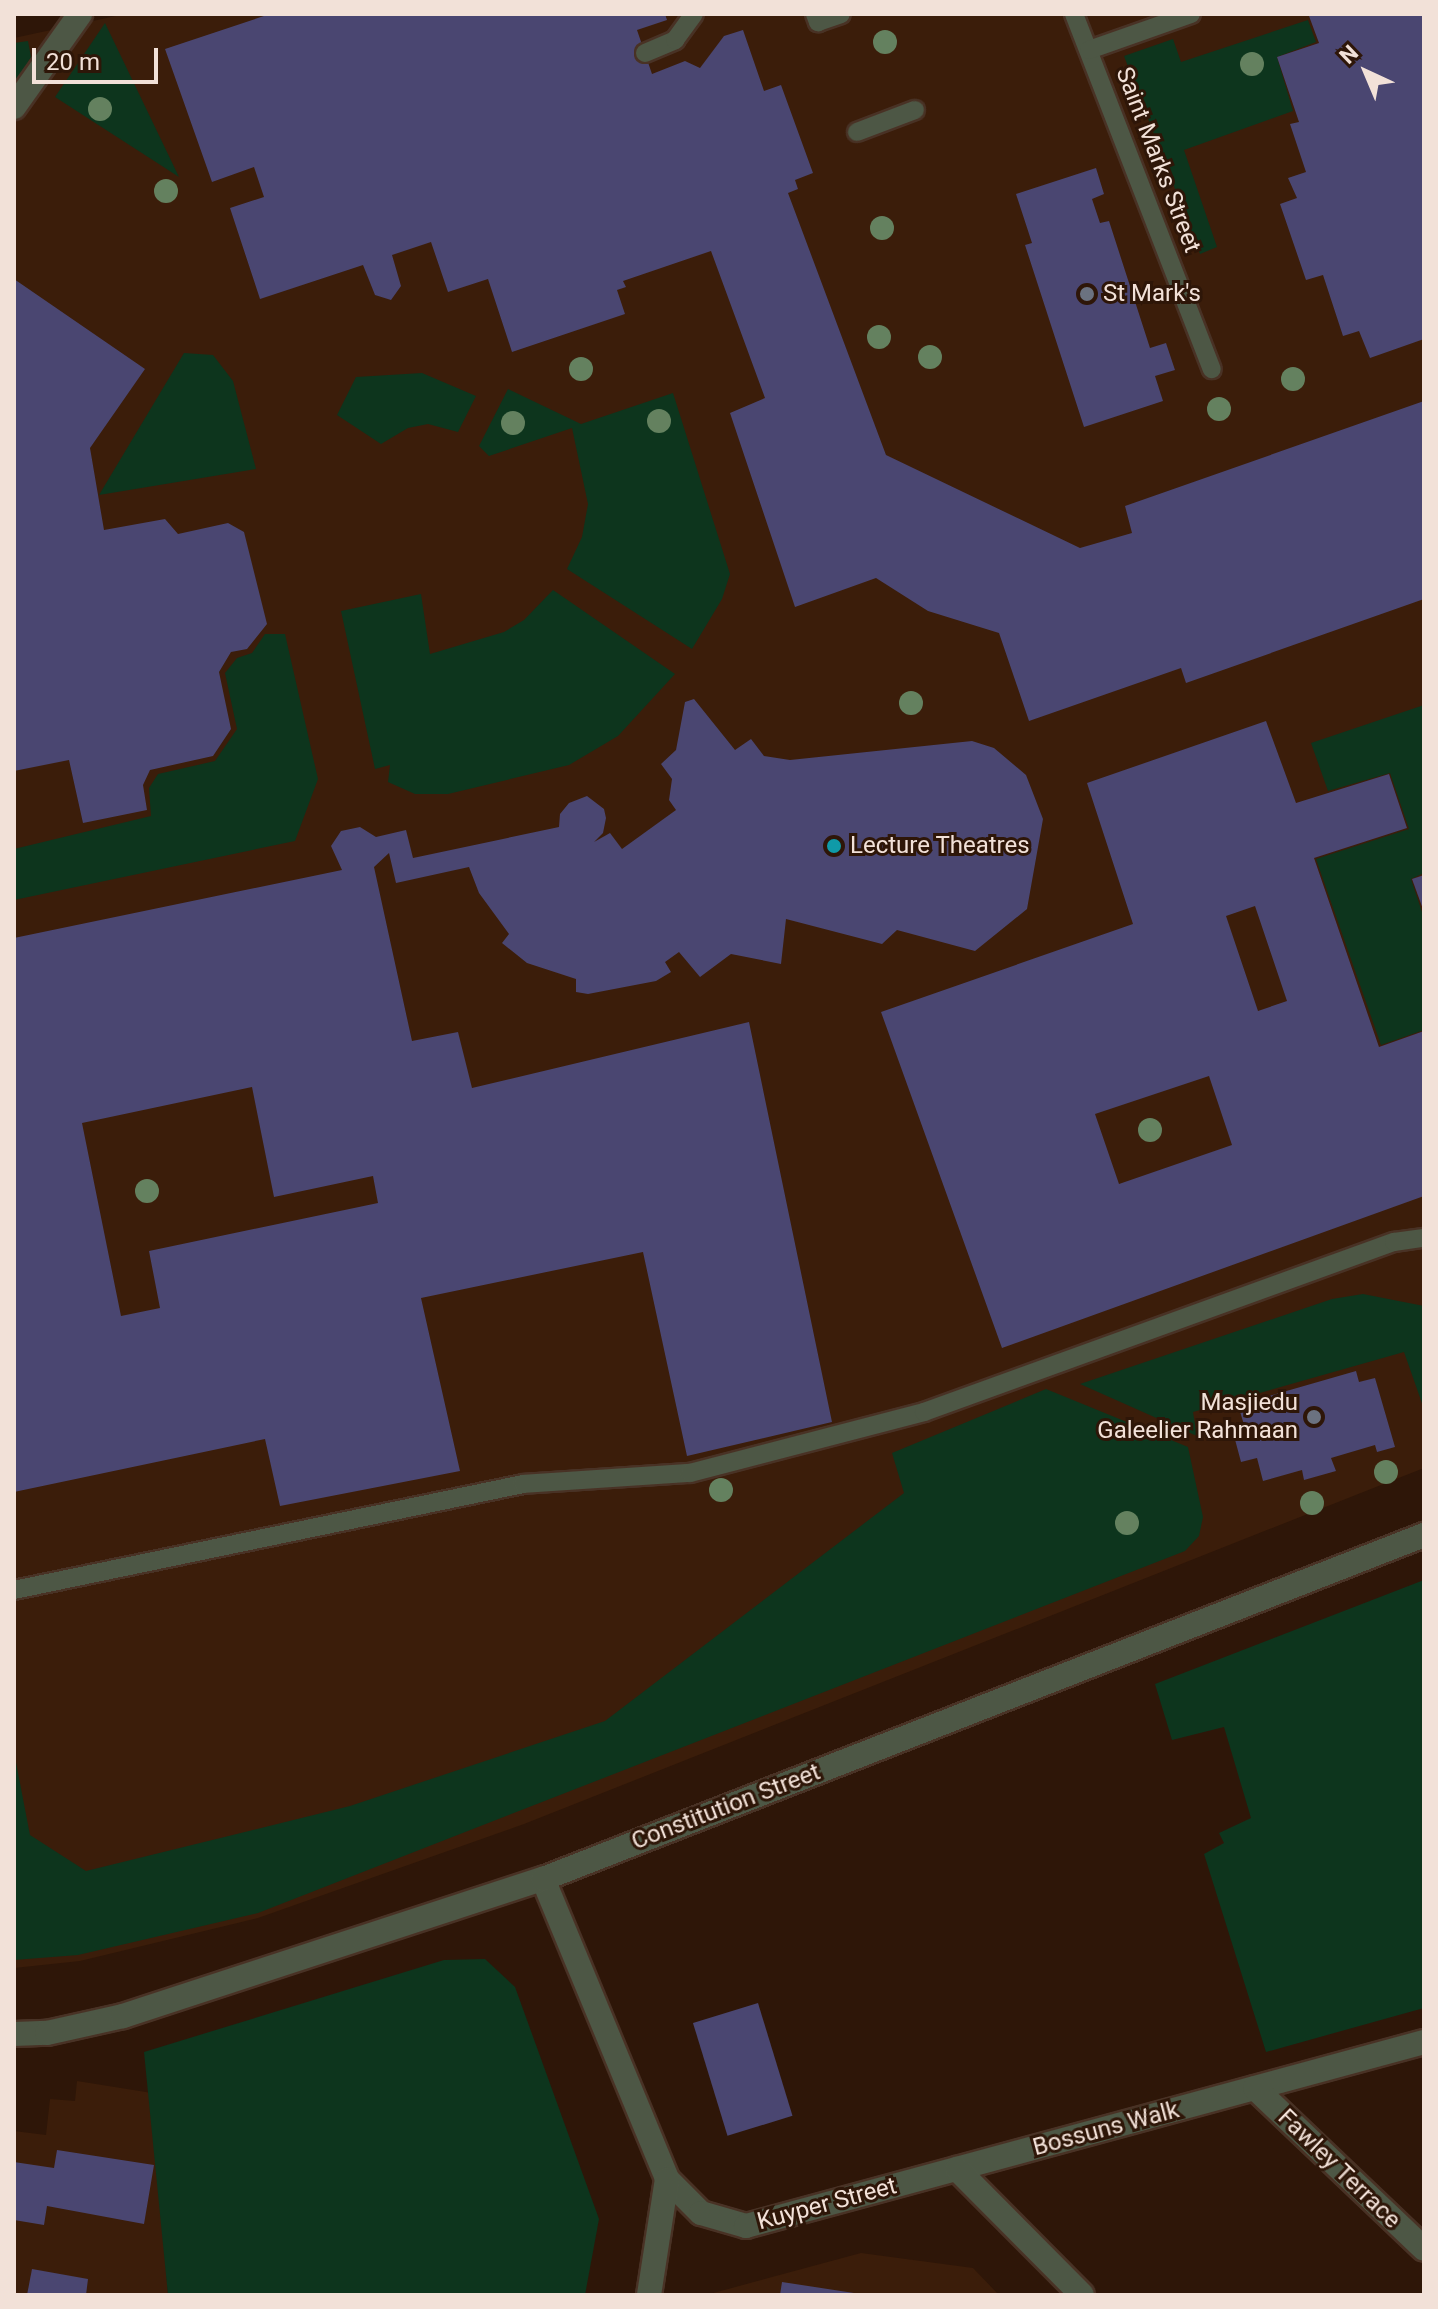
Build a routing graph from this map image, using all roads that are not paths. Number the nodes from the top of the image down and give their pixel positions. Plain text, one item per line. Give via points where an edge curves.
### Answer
1 (80, 14) edge
2 (694, 14) edge
3 (815, 14) edge
4 (841, 14) edge
5 (1074, 14) edge
6 (1191, 14) edge
7 (1089, 50) junction
8 (645, 53) dead end
9 (14, 107) edge
10 (915, 110) dead end
11 (857, 132) dead end
12 (1212, 369) dead end
13 (1424, 1238) edge
14 (1424, 1535) edge
15 (14, 1590) edge
16 (543, 1879) junction
17 (14, 2034) edge
18 (1424, 2042) edge
19 (1255, 2088) junction
20 (957, 2169) junction
21 (667, 2179) junction
22 (1424, 2249) edge
23 (649, 2295) edge
24 (1082, 2295) edge

1 - 9 street
2 - 8 lane via 675,40
3 - 4 lane via 818,22
5 - 7 lane, Saint Marks Street
6 - 7 lane
7 - 12 lane, Saint Marks Street
10 - 11 lane
13 - 15 lane via 1394,1242 924,1412 690,1473 523,1484
14 - 16 street, Constitution Street
16 - 17 street, Constitution Street via 123,2016 47,2033
16 - 21 street, Kuyper Street
18 - 19 street, Bossuns Walk
19 - 20 street, Bossuns Walk
19 - 22 street, Fawley Terrace
20 - 21 street, Kuyper Street via 746,2226 701,2213
20 - 24 street
21 - 23 street

